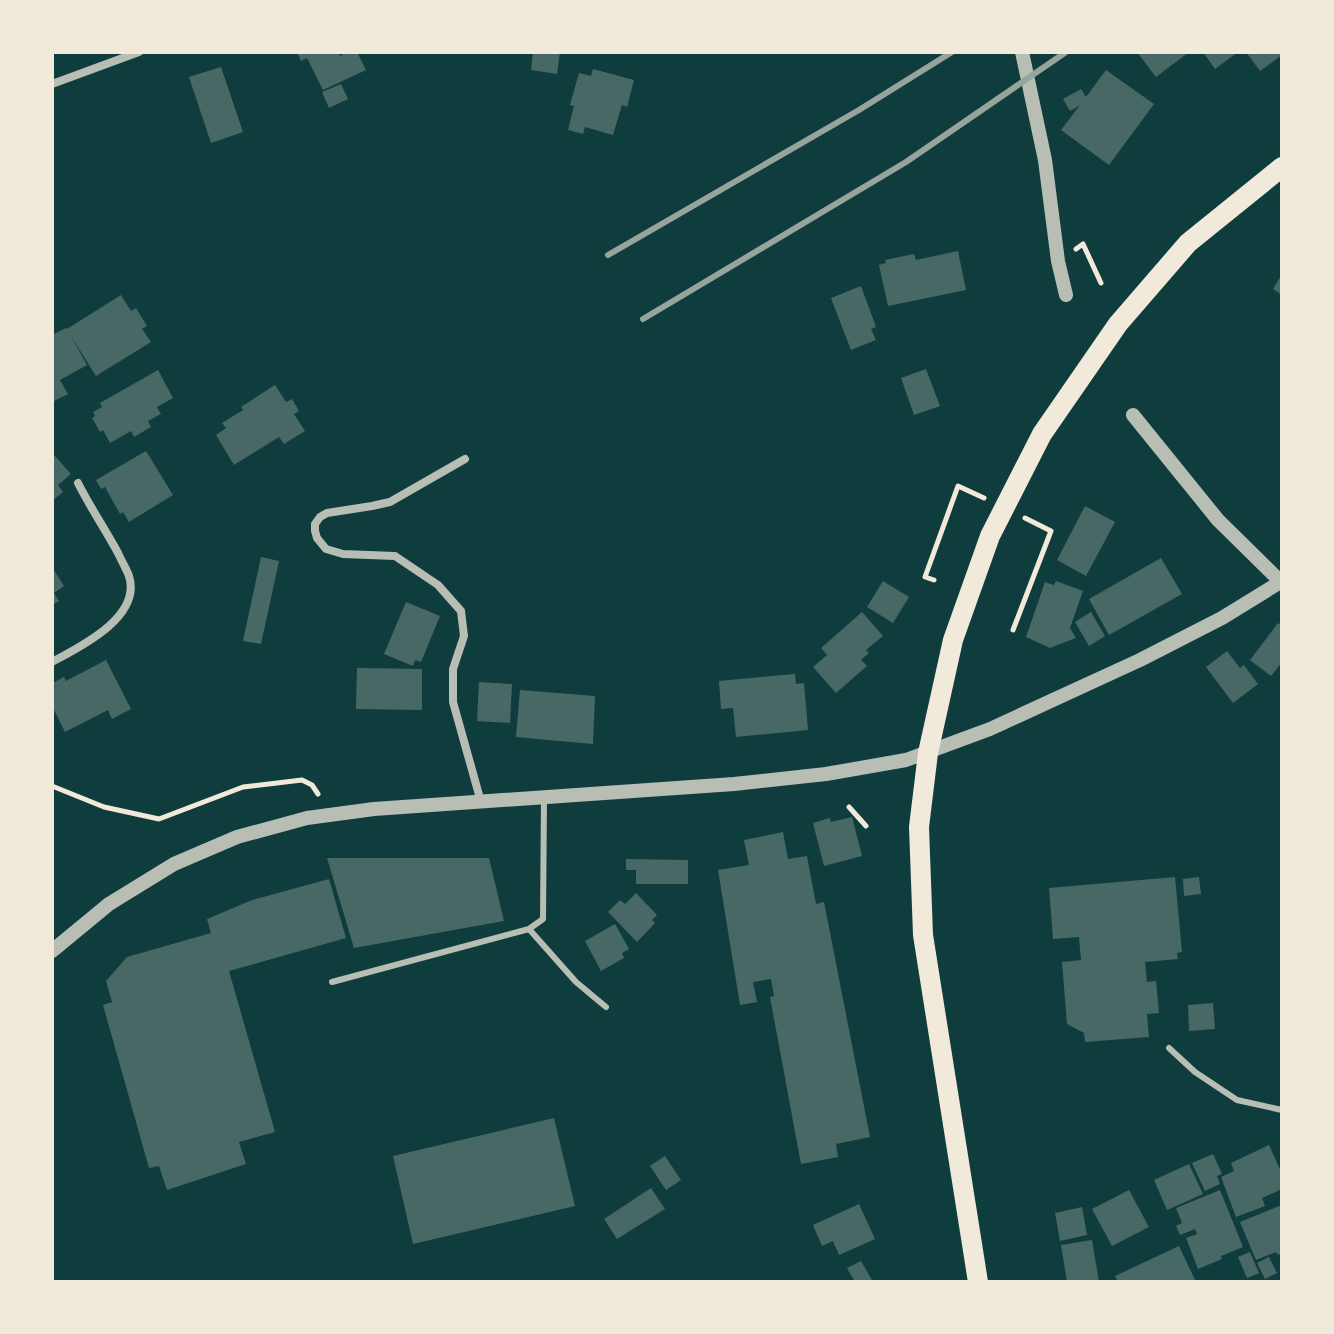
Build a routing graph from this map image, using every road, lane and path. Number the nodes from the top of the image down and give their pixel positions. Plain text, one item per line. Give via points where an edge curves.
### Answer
1 (139, 52) edge
2 (1022, 52) edge
3 (52, 84) edge
4 (1282, 167) edge
5 (1083, 244) dead end
6 (1101, 283) dead end
7 (1066, 295) dead end
8 (1133, 415) dead end
9 (465, 459) dead end
10 (78, 483) dead end
11 (958, 486) dead end
12 (1051, 531) dead end
13 (934, 580) dead end
14 (1282, 582) edge
15 (1013, 630) dead end
16 (52, 662) edge
17 (928, 753) junction
18 (52, 786) edge
19 (318, 794) dead end
20 (544, 797) junction
21 (481, 802) junction
22 (849, 807) dead end
23 (866, 826) dead end
24 (529, 929) junction
25 (52, 951) edge
26 (332, 982) dead end
27 (606, 1007) dead end
28 (1169, 1048) dead end
29 (1282, 1110) edge
30 (978, 1282) edge

1 - 3 street
2 - 7 street
4 - 17 highway via 1188,243 1118,324 1042,434 979,565 953,640
5 - 6 path
8 - 14 street via 1218,520
9 - 21 street via 390,502 327,513 315,531 326,549 395,556 438,585 461,611 464,636 453,669 453,702
10 - 16 street via 130,578 129,599 98,636
11 - 13 path via 925,577
12 - 15 path
14 - 17 street via 1140,660
17 - 20 street via 826,774
17 - 30 highway via 919,827 923,935
18 - 19 path via 104,807 159,819 243,787 302,780
20 - 21 street
20 - 24 lane via 543,919
21 - 25 street via 307,818 237,837 174,864 109,904
22 - 23 path
24 - 26 lane
24 - 27 lane
28 - 29 lane via 1237,1100

